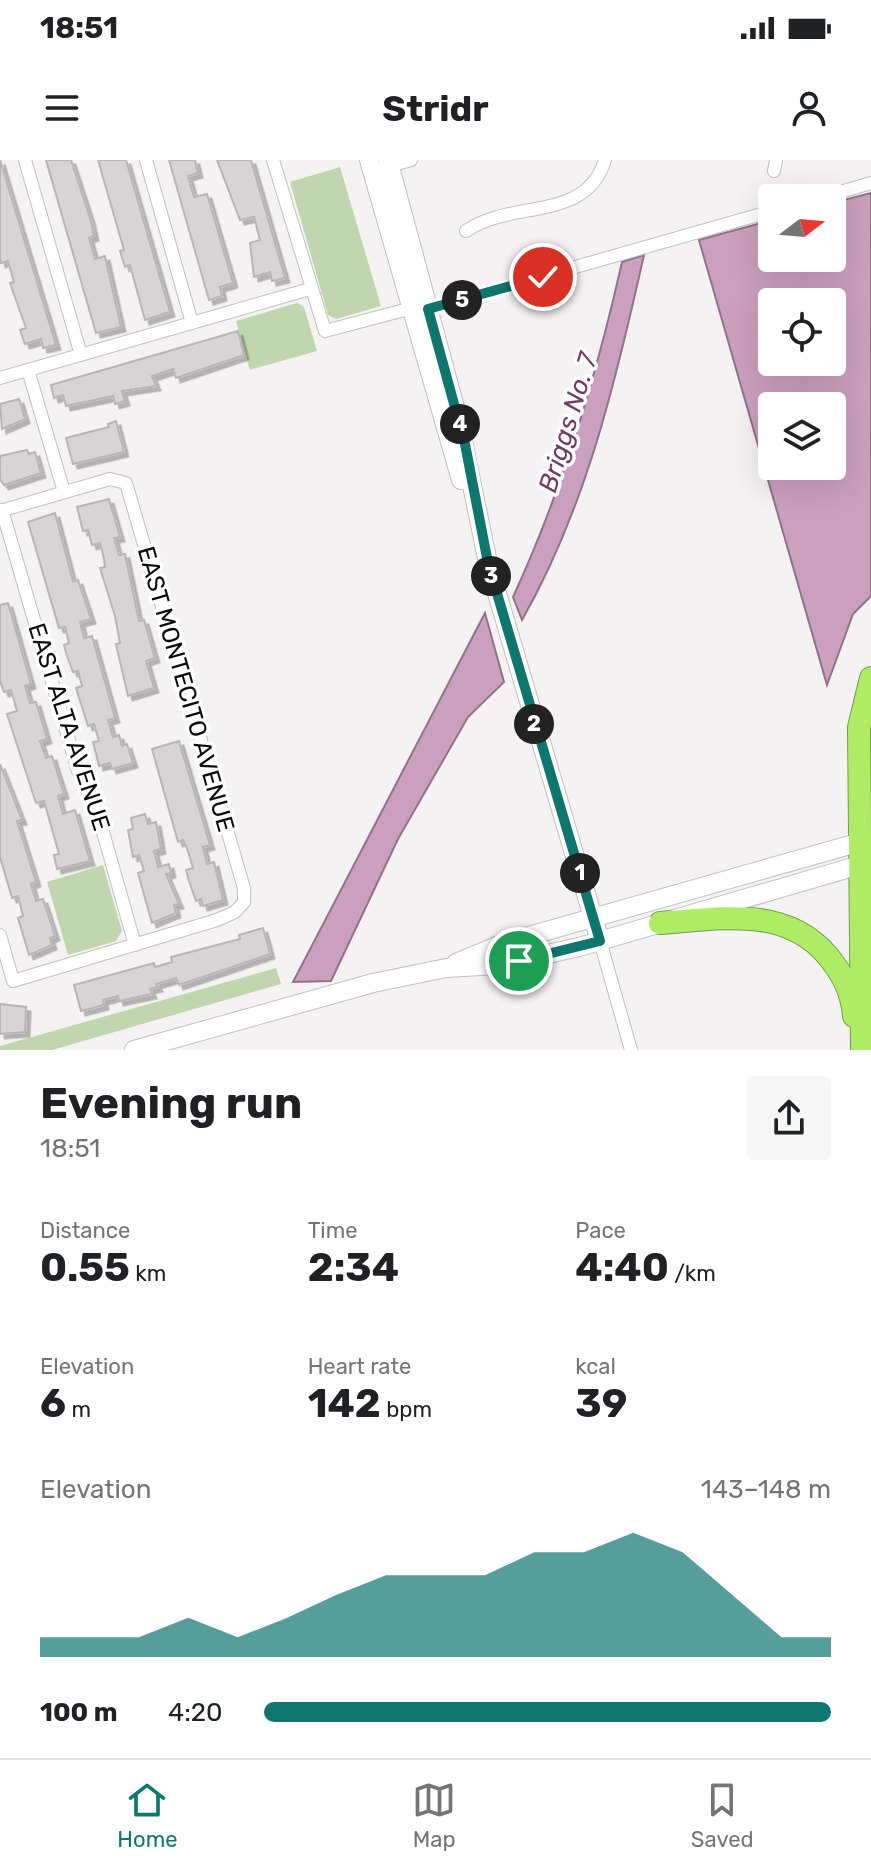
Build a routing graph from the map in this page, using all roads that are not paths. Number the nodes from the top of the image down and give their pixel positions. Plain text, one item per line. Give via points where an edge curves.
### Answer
1 (25, 160) edge
2 (146, 160) edge
3 (273, 160) edge
4 (411, 160) edge
5 (605, 160) edge
6 (379, 164) edge
7 (871, 183) edge
8 (846, 190) edge
9 (758, 215) edge
10 (466, 231) dead end
11 (310, 289) junction
12 (420, 309) junction
13 (192, 323) junction
14 (81, 355) junction
15 (28, 370) junction
16 (0, 378) edge
17 (64, 492) junction
18 (1, 510) edge
19 (488, 563) junction
20 (871, 678) edge
21 (866, 852) edge
22 (593, 917) junction
23 (660, 923) junction
24 (0, 935) edge
25 (600, 941) junction
26 (135, 945) junction
27 (446, 968) junction
28 (134, 1050) edge
29 (631, 1050) edge
30 (859, 1050) edge

1 - 14 street
2 - 13 street
3 - 11 street
4 - 6 street
5 - 10 street via 595,183 576,198 498,216
6 - 12 main road
7 - 8 street
9 - 12 street
11 - 12 street via 325,331
11 - 13 street
12 - 19 main road via 480,549
12 - 19 main road via 436,367 453,400
13 - 14 street
14 - 15 street
15 - 16 street
15 - 17 street
17 - 18 street
17 - 26 street, EAST MONTECITO AVENUE via 110,479 121,480 128,488 244,888 244,902 235,912
18 - 26 street, EAST ALTA AVENUE
19 - 22 main road
20 - 21 highway via 859,727
21 - 22 main road
21 - 23 main road
21 - 30 highway
22 - 25 main road
22 - 27 main road via 504,943
23 - 25 main road
23 - 30 highway via 759,919 798,931 844,978
24 - 26 street via 13,981
25 - 27 main road via 499,965
25 - 29 street
27 - 28 main road

